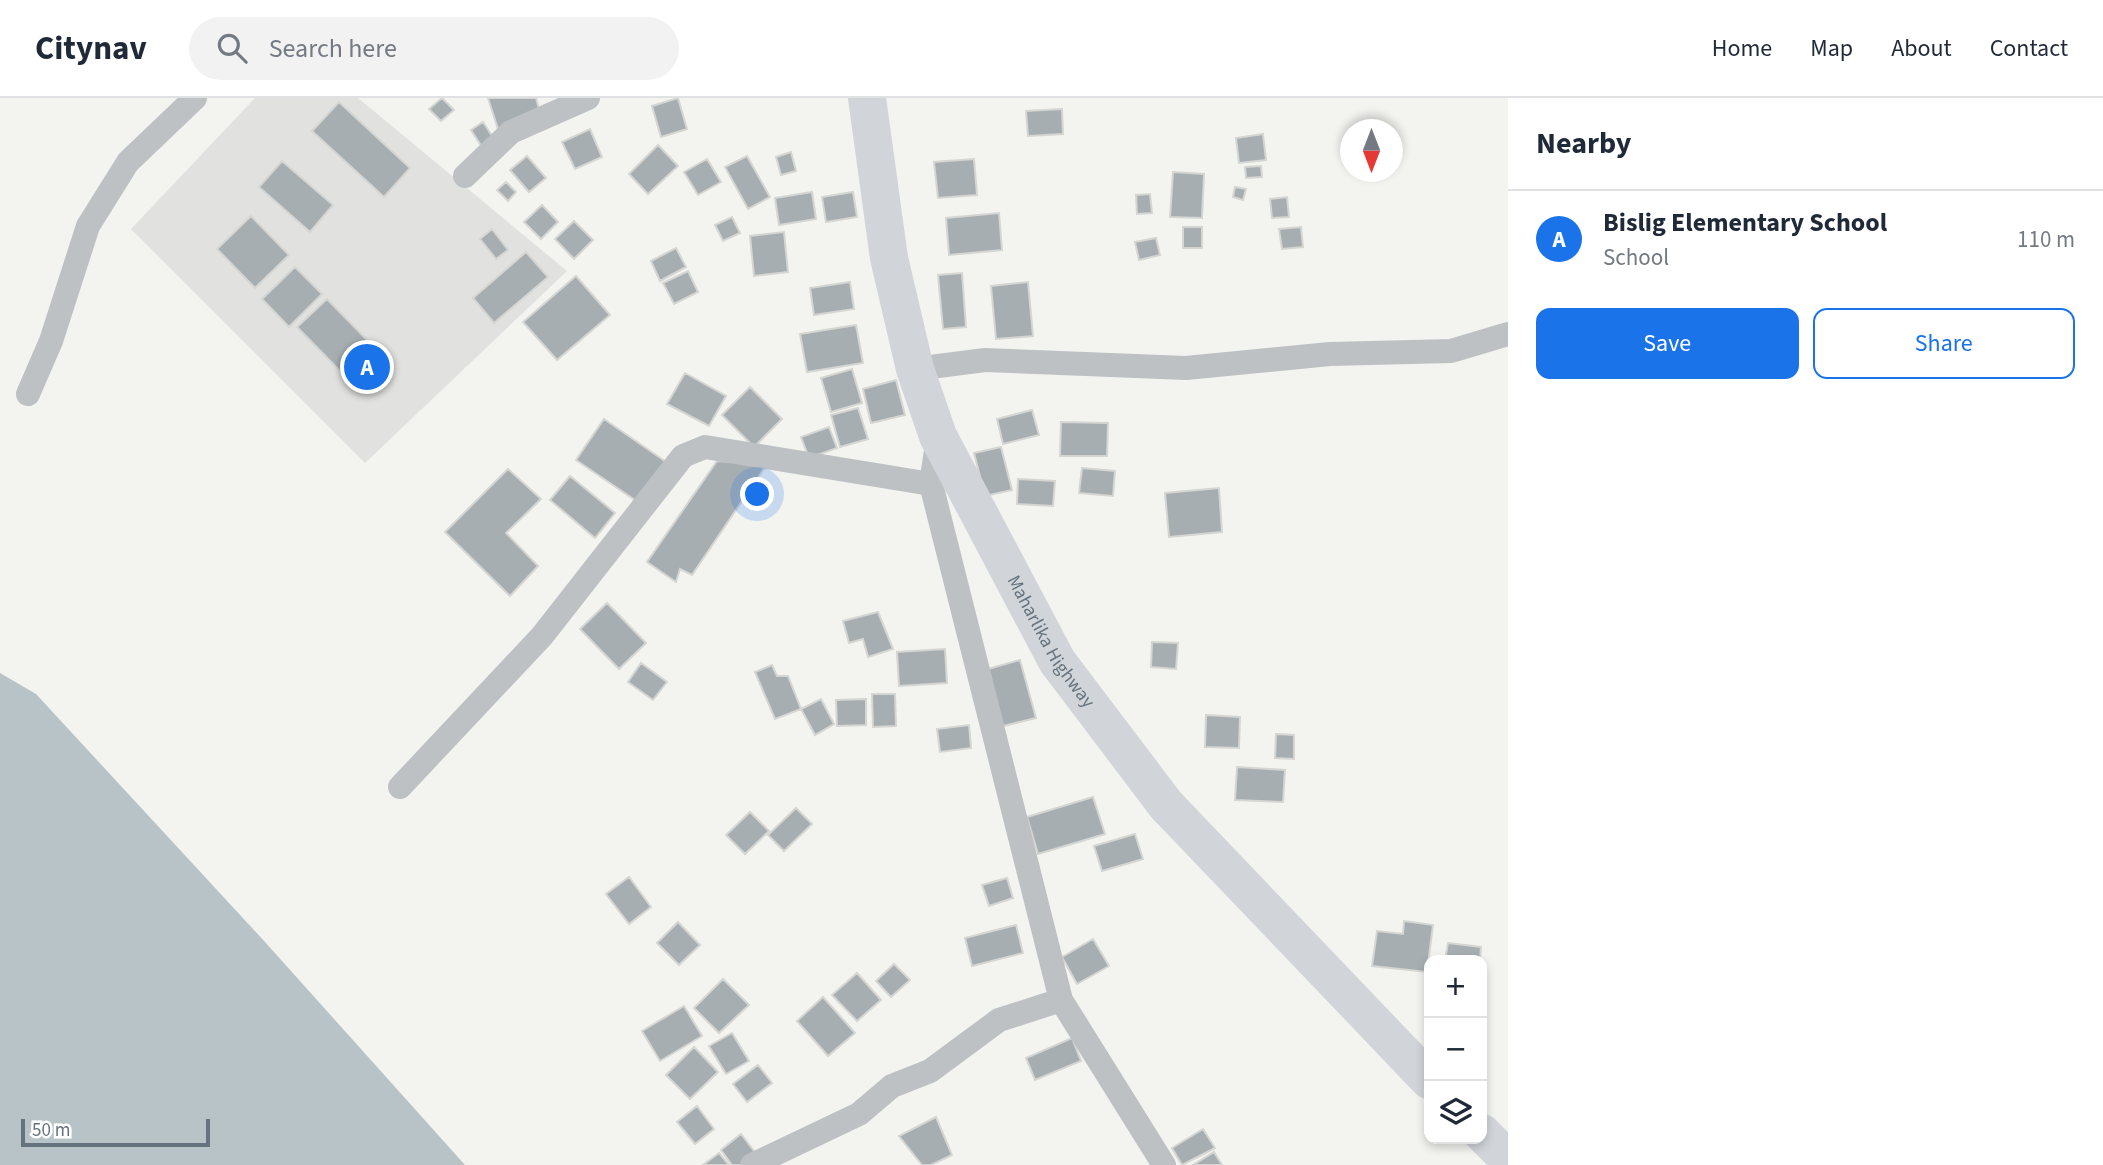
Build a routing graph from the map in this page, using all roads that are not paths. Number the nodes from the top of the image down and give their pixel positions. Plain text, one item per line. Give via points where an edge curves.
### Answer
1 (195, 98) edge
2 (588, 98) edge
3 (867, 98) edge
4 (465, 176) dead end
5 (1508, 334) edge
6 (915, 369) junction
7 (28, 394) dead end
8 (938, 436) junction
9 (931, 484) junction
10 (400, 787) dead end
11 (1061, 1000) junction
12 (1424, 1075) edge
13 (1487, 1138) edge
14 (1508, 1159) edge
15 (752, 1165) edge
16 (1164, 1165) edge

1 - 7 street via 128,162 88,226 51,341
2 - 4 street via 511,132
3 - 6 highway, Maharlika Highway via 889,258
5 - 6 street via 1451,351 1330,354 1186,368 985,360
6 - 8 highway, Maharlika Highway
8 - 9 street
8 - 12 highway, Maharlika Highway via 1058,661 1166,805
9 - 10 street via 705,447 684,456 542,636
9 - 11 street
11 - 15 street via 999,1020 930,1071 892,1086 859,1114
11 - 16 street
13 - 14 highway

